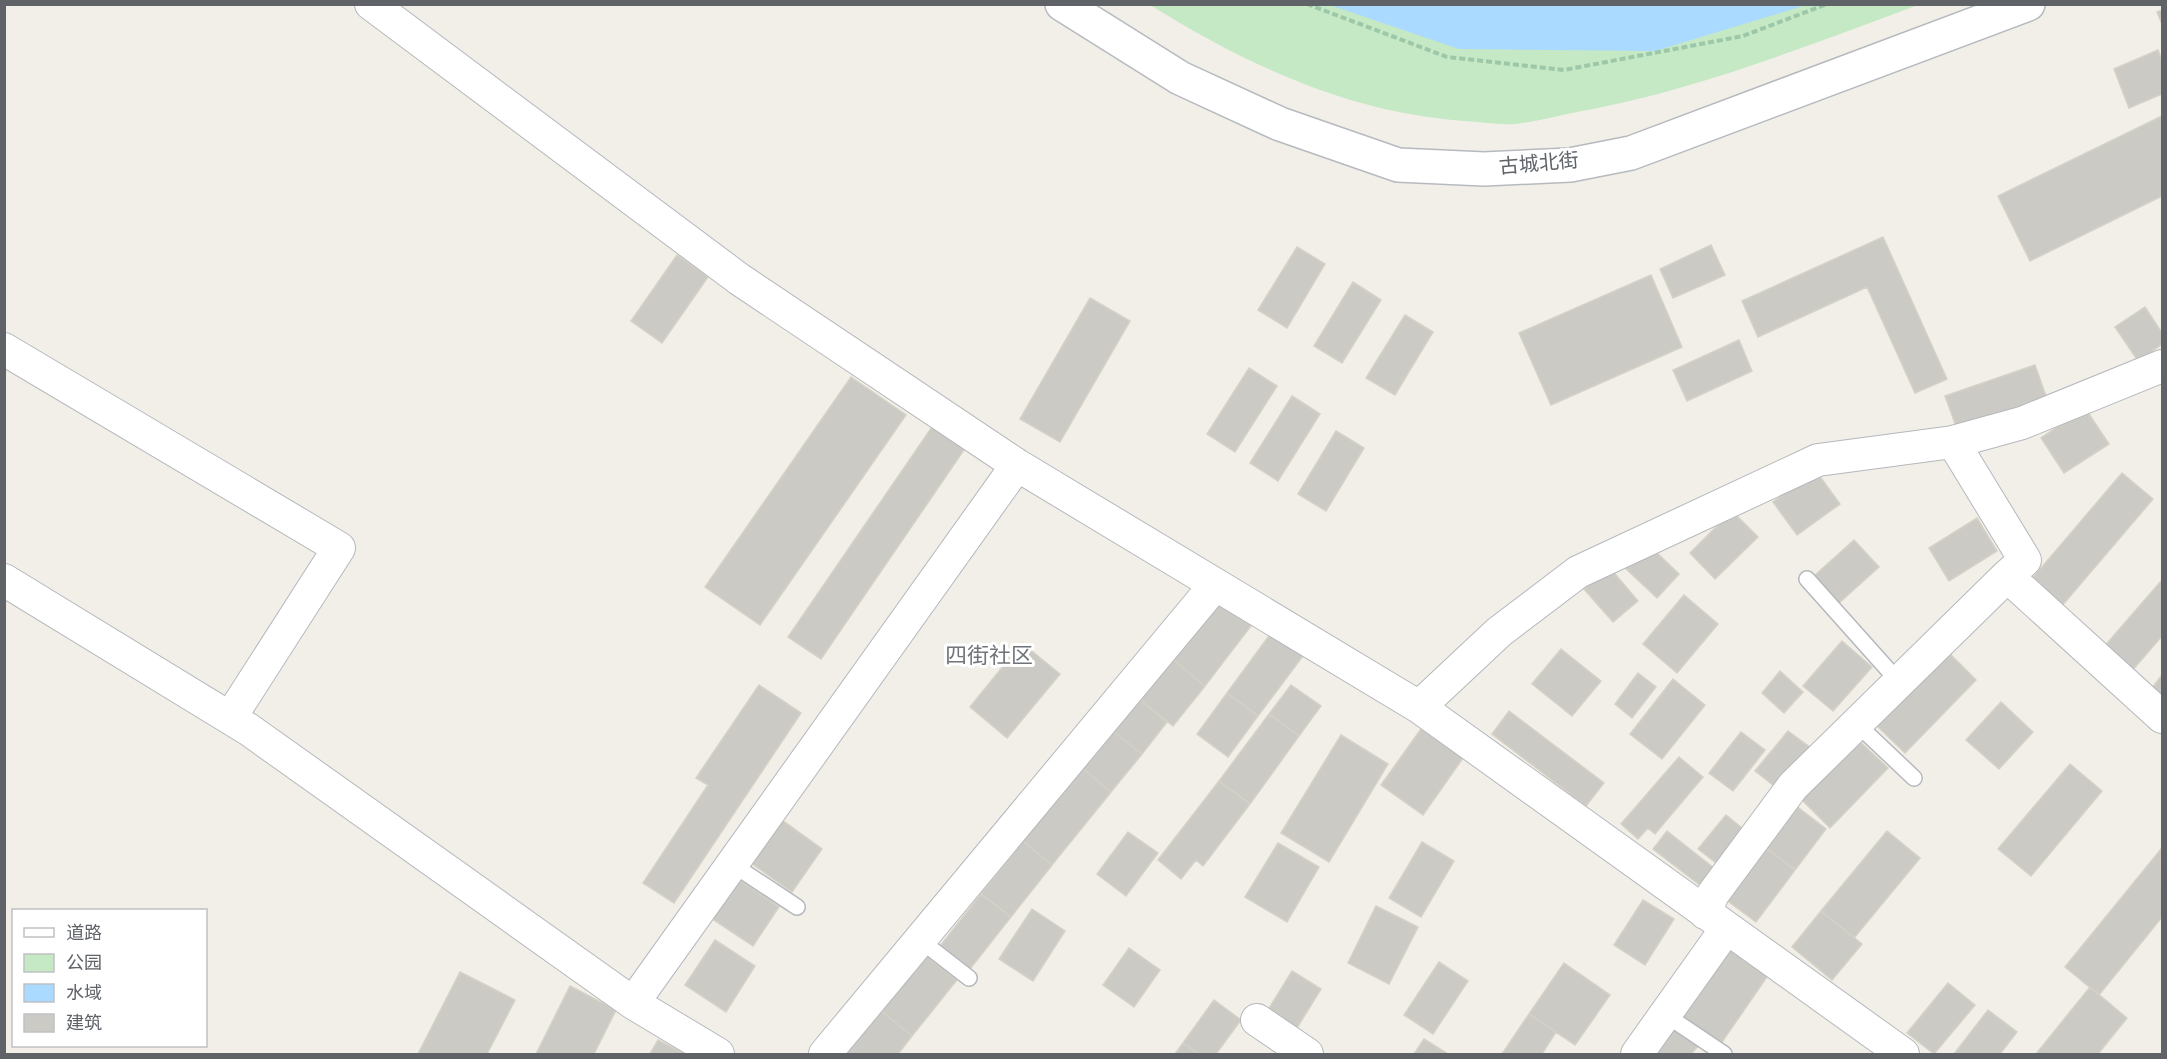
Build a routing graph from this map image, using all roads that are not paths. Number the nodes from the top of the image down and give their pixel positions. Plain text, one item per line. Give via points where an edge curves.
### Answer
1 (371, 4) edge
2 (1062, 4) edge
3 (2028, 4) edge
4 (4, 349) edge
5 (2163, 366) edge
6 (1953, 442) junction
7 (1017, 465) junction
8 (2007, 576) junction
9 (1807, 579) dead end
10 (4, 580) edge
11 (1215, 585) junction
12 (1899, 682) junction
13 (1419, 708) junction
14 (2163, 717) edge
15 (230, 718) junction
16 (1857, 724) junction
17 (1914, 778) dead end
18 (732, 864) junction
19 (797, 907) dead end
20 (1716, 921) junction
21 (920, 940) junction
22 (969, 978) dead end
23 (633, 1003) junction
24 (1666, 1015) junction
25 (1257, 1020) dead end
26 (718, 1054) edge
27 (825, 1054) edge
28 (1307, 1054) edge
29 (1637, 1054) edge
30 (1724, 1054) edge
31 (1903, 1054) edge

1 - 7 street via 740,279
2 - 3 main road, 古城北街 via 1180,78 1280,124 1398,165 1484,170 1570,165 1631,153
4 - 15 street via 339,548
5 - 6 street via 2022,423
6 - 8 street via 2025,560
6 - 13 street via 1818,460 1578,572 1499,632
7 - 11 street
7 - 18 street
8 - 12 street
8 - 14 street
9 - 12 lane
10 - 15 street
11 - 13 street
11 - 21 street
12 - 16 street
13 - 20 street
15 - 23 street
16 - 17 lane
16 - 20 street via 1793,786 1713,894
18 - 19 lane
18 - 23 street
20 - 24 street
20 - 31 street
21 - 22 lane
21 - 27 street
23 - 26 street
24 - 29 street
24 - 30 lane
25 - 28 street

